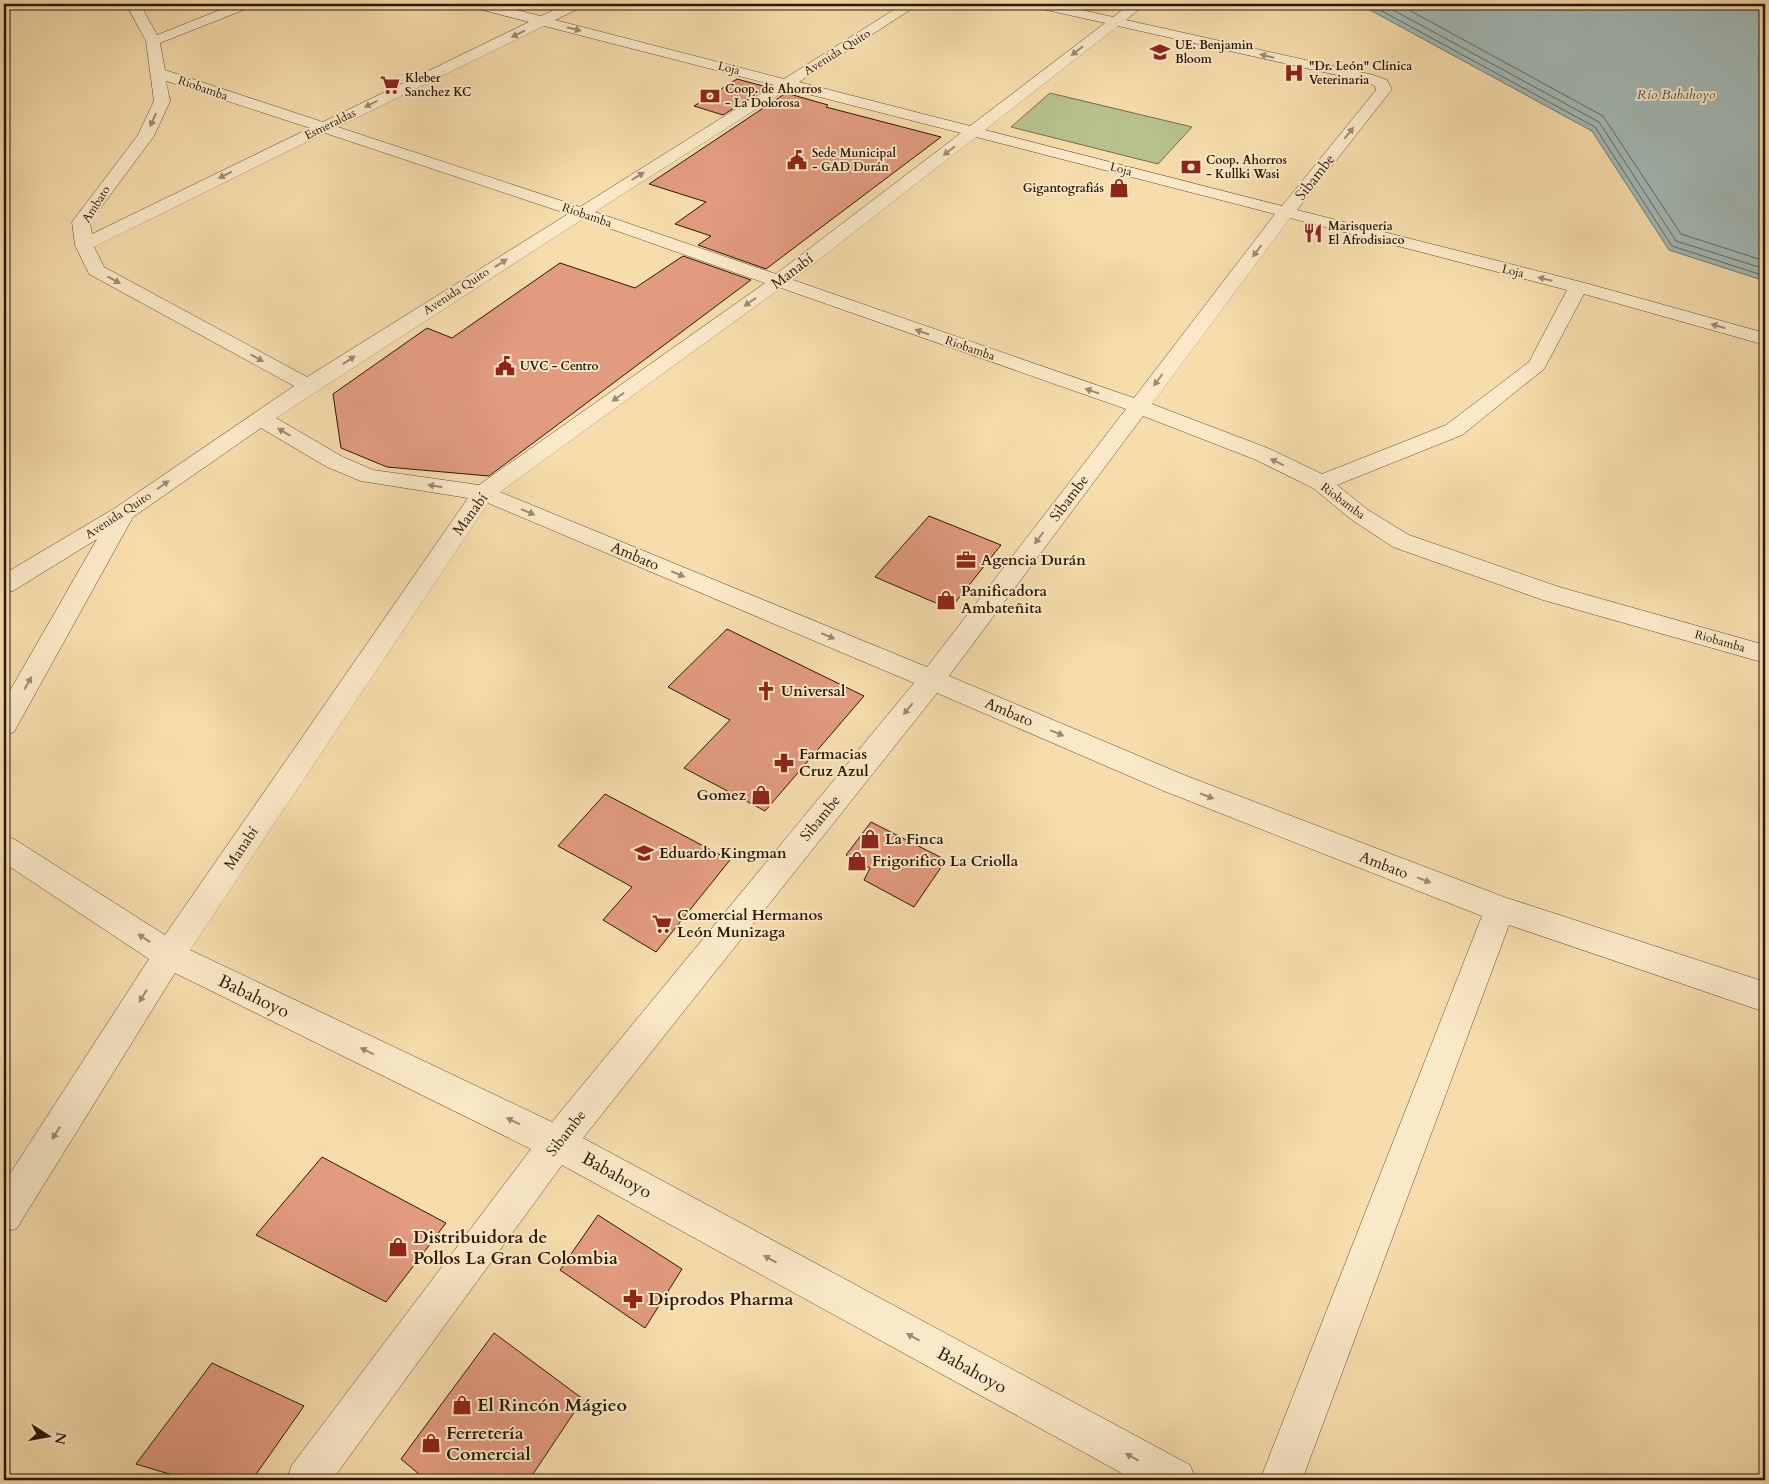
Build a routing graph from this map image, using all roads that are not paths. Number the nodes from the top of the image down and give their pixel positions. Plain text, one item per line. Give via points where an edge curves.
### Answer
1 (133, 4) edge
2 (246, 4) edge
3 (476, 4) edge
4 (577, 4) edge
5 (912, 4) edge
6 (1038, 4) edge
7 (1138, 4) edge
8 (544, 21) junction
9 (1116, 21) junction
10 (153, 41) junction
11 (158, 73) junction
12 (787, 83) junction
13 (321, 128) junction
14 (974, 131) junction
15 (579, 212) junction
16 (1286, 212) junction
17 (84, 245) junction
18 (778, 282) junction
19 (1578, 287) junction
20 (1765, 339) edge
21 (308, 386) junction
22 (1138, 406) junction
23 (260, 418) junction
24 (1320, 484) junction
25 (483, 493) junction
26 (123, 513) junction
27 (4, 585) edge
28 (1765, 654) edge
29 (932, 680) junction
30 (4, 725) edge
31 (4, 848) edge
32 (1500, 910) junction
33 (169, 955) junction
34 (1765, 998) edge
35 (557, 1142) junction
36 (4, 1215) edge
37 (307, 1480) edge
38 (1175, 1480) edge
39 (1281, 1480) edge

1 - 10 street, Ambato
2 - 10 street
3 - 8 street, Loja
4 - 8 street, Esmeraldas
5 - 12 street, Avenida Quito
6 - 9 street
7 - 9 street, Manabí
8 -> 12 street, Loja
8 -> 13 street, Esmeraldas
9 -> 14 street, Manabí
16 -> 9 street, Sibambe via 1384,90 1382,83
10 - 11 street, Ambato
11 - 13 street, Riobamba
11 -> 17 street, Ambato via 162,101 146,136 82,222
12 - 14 street, Loja
15 -> 12 street, Avenida Quito
13 - 15 street, Riobamba
13 -> 17 street, Esmeraldas
14 - 16 street, Loja
14 -> 18 street, Manabí
15 - 18 street, Riobamba
21 -> 15 street, Avenida Quito
19 -> 16 street, Loja
16 -> 22 street, Sibambe
17 -> 21 street, Ambato via 96,270
22 -> 18 street, Riobamba
18 -> 25 street, Manabí
20 -> 19 street, Loja
19 - 24 street via 1537,364 1454,430
21 - 23 street, Avenida Quito
24 -> 22 street, Riobamba via 1262,454
22 -> 29 street, Sibambe
25 -> 23 street, Ambato via 369,476 335,462
26 -> 23 street, Avenida Quito
24 - 28 street, Riobamba via 1360,515 1402,541 1552,594
25 -> 29 street, Ambato
25 - 33 street, Manabí
26 - 27 street, Avenida Quito
30 -> 26 street
29 -> 32 street, Ambato via 1174,783
29 -> 35 street, Sibambe
33 -> 31 street, Babahoyo
32 - 34 street, Ambato
32 - 39 street
35 -> 33 street, Babahoyo
33 -> 36 street, Manabí
35 - 37 street, Sibambe
38 -> 35 street, Babahoyo

